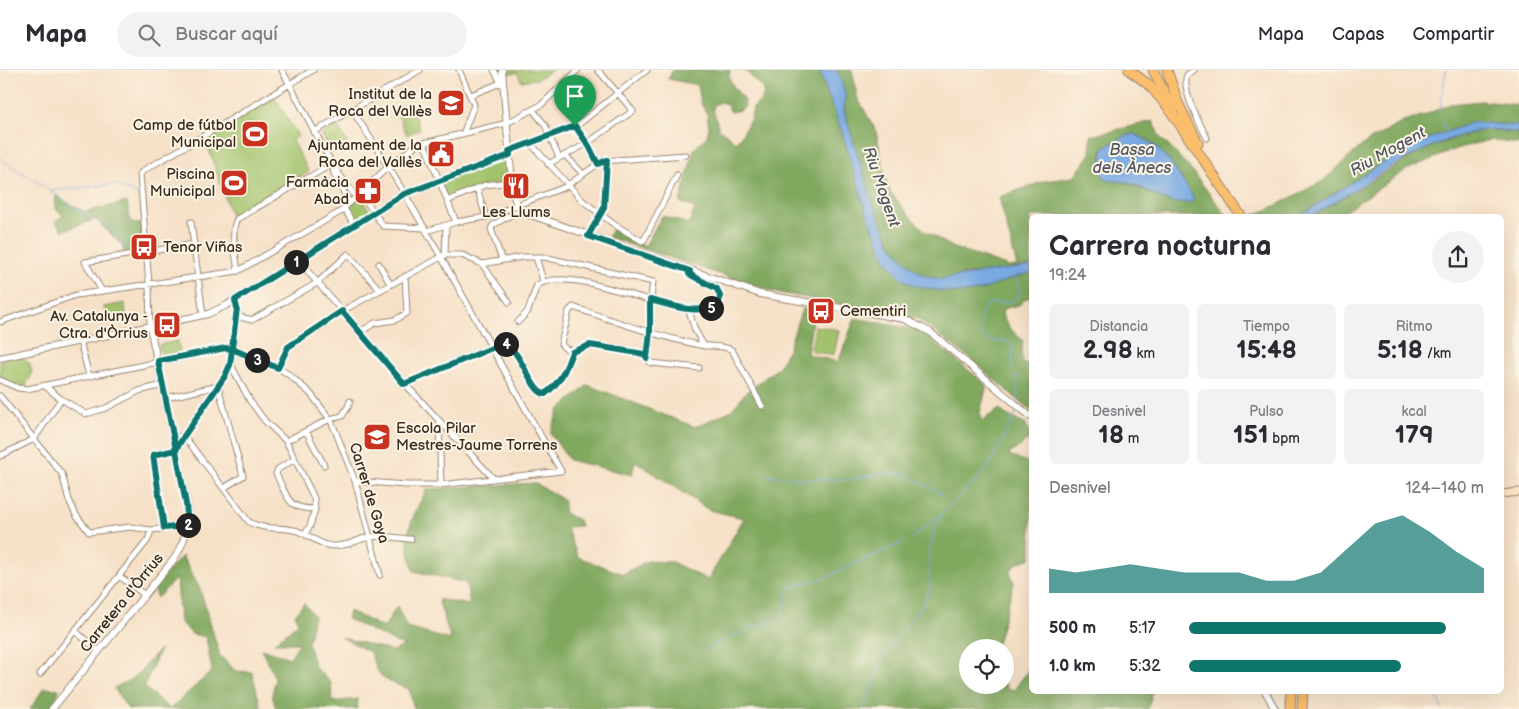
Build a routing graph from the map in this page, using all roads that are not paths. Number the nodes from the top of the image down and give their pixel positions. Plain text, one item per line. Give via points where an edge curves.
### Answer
1 (282, 70) edge
2 (314, 70) edge
3 (420, 70) edge
4 (459, 70) edge
5 (494, 70) edge
6 (502, 70) edge
7 (578, 70) edge
8 (598, 70) edge
9 (647, 70) edge
10 (1129, 70) edge
11 (1153, 70) edge
12 (1158, 70) edge
13 (1167, 70) edge
14 (1194, 70) edge
15 (290, 83) junction
16 (502, 83) junction
17 (618, 93) junction
18 (471, 95) junction
19 (352, 110) junction
20 (533, 110) junction
21 (507, 124) junction
22 (575, 126) junction
23 (314, 132) junction
24 (463, 134) junction
25 (550, 136) junction
26 (1207, 138) dead end
27 (1194, 141) junction
28 (424, 143) junction
29 (531, 144) junction
30 (586, 144) junction
31 (509, 153) junction
32 (565, 155) junction
33 (686, 155) dead end
34 (559, 158) junction
35 (607, 160) junction
36 (332, 164) junction
37 (548, 164) junction
38 (598, 164) junction
39 (389, 166) junction
40 (582, 174) junction
41 (677, 175) dead end
42 (439, 180) junction
43 (511, 182) junction
44 (567, 184) junction
45 (477, 188) junction
46 (360, 192) junction
47 (404, 194) junction
48 (355, 196) junction
49 (447, 201) junction
50 (349, 202) junction
51 (344, 208) junction
52 (519, 208) junction
53 (375, 212) junction
54 (600, 214) junction
55 (1242, 214) edge
56 (486, 217) junction
57 (191, 222) dead end
58 (456, 222) junction
59 (446, 225) junction
60 (352, 226) junction
61 (425, 229) junction
62 (588, 236) junction
63 (194, 244) junction
64 (146, 252) junction
65 (443, 256) junction
66 (536, 257) junction
67 (298, 260) junction
68 (502, 260) junction
69 (379, 264) dead end
70 (482, 264) junction
71 (238, 271) junction
72 (690, 271) junction
73 (405, 276) junction
74 (198, 277) junction
75 (543, 281) junction
76 (317, 283) junction
77 (149, 284) junction
78 (390, 284) junction
79 (380, 290) junction
80 (102, 291) junction
81 (235, 300) junction
82 (650, 300) junction
83 (509, 302) dead end
84 (688, 308) junction
85 (342, 311) junction
86 (203, 315) junction
87 (236, 316) junction
88 (0, 322) edge
89 (518, 322) dead end
90 (150, 326) junction
91 (360, 332) junction
92 (650, 332) junction
93 (80, 340) junction
94 (704, 346) junction
95 (492, 348) junction
96 (232, 349) junction
97 (572, 352) junction
98 (0, 358) edge
99 (647, 358) junction
100 (158, 361) junction
101 (230, 365) junction
102 (278, 368) junction
103 (699, 368) dead end
104 (89, 376) junction
105 (0, 380) edge
106 (404, 384) junction
107 (163, 385) junction
108 (45, 386) junction
109 (218, 386) junction
110 (0, 396) edge
111 (166, 398) junction
112 (61, 399) junction
113 (350, 400) dead end
114 (762, 406) dead end
115 (1029, 415) edge
116 (330, 419) junction
117 (439, 421) junction
118 (306, 431) junction
119 (172, 435) junction
120 (184, 436) junction
121 (34, 439) junction
122 (286, 441) junction
123 (176, 450) junction
124 (0, 456) edge
125 (295, 459) junction
126 (324, 465) dead end
127 (493, 478) junction
128 (355, 481) junction
129 (441, 485) junction
130 (224, 488) junction
131 (1519, 492) edge
132 (1504, 494) edge
133 (315, 509) junction
134 (188, 526) junction
135 (164, 528) junction
136 (151, 530) junction
137 (305, 534) junction
138 (370, 537) junction
139 (411, 539) dead end
140 (380, 575) dead end
141 (119, 576) junction
142 (145, 595) junction
143 (74, 631) junction
144 (99, 651) junction
145 (40, 674) dead end
146 (1268, 694) edge
147 (1285, 694) edge
148 (1291, 694) edge
149 (1297, 694) edge
150 (1304, 694) edge
151 (52, 709) edge
152 (1275, 709) edge
153 (1285, 709) edge
154 (1290, 709) edge
155 (1296, 709) edge
156 (1302, 709) edge

1 - 15 street
2 - 15 street
3 - 19 street
4 - 18 street
5 - 16 street
6 - 16 street
7 - 20 street
8 - 17 street
9 - 17 street
10 - 27 highway via 1161,98
11 - 27 highway
12 - 27 highway
13 - 27 highway
14 - 26 street via 1187,75 1186,86
15 - 23 street
15 - 64 street via 140,174
16 - 18 street
16 - 21 street
17 - 22 street
17 - 30 street via 633,111
18 - 24 street via 474,105
19 - 23 street
19 - 39 street
20 - 21 street
20 - 25 street
21 - 24 street
21 - 31 street
22 - 25 street
22 - 30 street
23 - 36 street
24 - 28 street
25 - 29 street
25 - 34 street
27 - 55 highway
28 - 39 street
28 - 42 street
29 - 31 street
29 - 37 street
30 - 32 street
30 - 38 street
31 - 42 street
31 - 43 street
32 - 34 street
32 - 40 street
33 - 35 street
34 - 37 street
35 - 38 street
35 - 54 street via 604,208
36 - 48 street
36 - 50 street
36 - 71 street via 237,219 234,224
37 - 44 street
38 - 40 street
39 - 46 street
39 - 47 street
40 - 44 street
41 - 54 street via 644,240
42 - 47 street
42 - 49 street
43 - 45 street
43 - 52 street via 512,194
44 - 52 street
44 - 54 street
45 - 49 street
45 - 56 street
46 - 48 street
46 - 53 street
47 - 53 street
47 - 61 street
48 - 50 street
49 - 58 street
50 - 51 street
51 - 60 street
51 - 71 street
52 - 56 street
52 - 62 street
52 - 68 street via 491,229
53 - 60 street
53 - 61 street via 383,226
54 - 62 street
56 - 58 street
57 - 63 street
58 - 59 street
59 - 61 street
59 - 65 street
60 - 67 street
61 - 65 street
62 - 72 street
63 - 64 street
63 - 74 street
64 - 77 street
64 - 80 street via 85,262
65 - 70 street via 462,255
65 - 73 street
65 - 95 street
66 - 68 street
66 - 75 street
66 - 82 street via 653,282
67 - 76 street
67 - 81 street
68 - 70 street
69 - 78 street
70 - 83 street
71 - 74 street
72 - 84 street via 689,274 717,289 720,296 719,303 713,307
72 - 115 street via 760,294 905,319 930,332
73 - 78 street
73 - 91 street via 407,313 395,320 375,323
74 - 77 street
74 - 86 street
75 - 82 street via 559,279 592,284
75 - 89 street via 537,285 528,311
76 - 79 street via 348,254
76 - 85 street
76 - 87 street via 252,320
77 - 80 street
77 - 90 street
78 - 79 street
79 - 85 street
80 - 88 street via 76,295
81 - 86 street
81 - 87 street
82 - 84 street
82 - 92 street
84 - 94 street
85 - 91 street
85 - 102 street via 288,347
86 - 90 street
87 - 96 street
90 - 93 street
90 - 100 street, Carretera d'Òrrius
91 - 106 street
92 - 94 street
92 - 97 street via 573,307 569,311 561,344
92 - 99 street
93 - 98 street
93 - 104 street
94 - 114 street via 732,350
95 - 97 street via 506,344 512,347 538,391 545,394 565,373
95 - 106 street
95 - 127 street via 561,471
96 - 100 street
96 - 101 street
96 - 102 street, Carrer de Goya
97 - 99 street via 590,345 644,354
99 - 103 street via 651,363
100 - 104 street
100 - 107 street, Carretera d'Òrrius
101 - 109 street
101 - 122 street via 250,401
102 - 116 street, Carrer de Goya via 310,393
104 - 108 street
105 - 108 street via 18,388
106 - 117 street
107 - 111 street, Carretera d'Òrrius
107 - 112 street via 139,391 86,414
108 - 112 street
109 - 111 street
109 - 120 street
109 - 130 street via 242,476
110 - 121 street
111 - 119 street, Carretera d'Òrrius
112 - 121 street
113 - 116 street via 342,416
116 - 118 street
116 - 128 street, Carrer de Goya
117 - 127 street
117 - 129 street
118 - 122 street
118 - 126 street
119 - 120 street
119 - 123 street, Carretera d'Òrrius
120 - 123 street
120 - 130 street
121 - 124 street
121 - 136 street via 62,474 69,500 89,532 131,528
122 - 125 street
123 - 134 street, Carretera d'Òrrius
123 - 135 street via 153,455
125 - 133 street via 314,498
125 - 133 street via 278,469 276,474 295,507
127 - 129 street
128 - 129 street
128 - 138 street, Carrer de Goya
130 - 137 street via 249,522 257,527
131 - 132 main road
133 - 137 street
134 - 135 street
134 - 142 street, Carretera d'Òrrius via 177,554
135 - 136 street
136 - 141 street via 148,540
137 - 138 street via 330,546 347,546
138 - 139 street
138 - 140 street, Carrer de Goya
141 - 142 street
141 - 143 street
142 - 144 street, Carretera d'Òrrius
143 - 144 street
143 - 145 street
144 - 151 street, Carretera d'Òrrius
146 - 152 street
147 - 153 highway
148 - 154 highway
149 - 155 highway
150 - 156 highway

